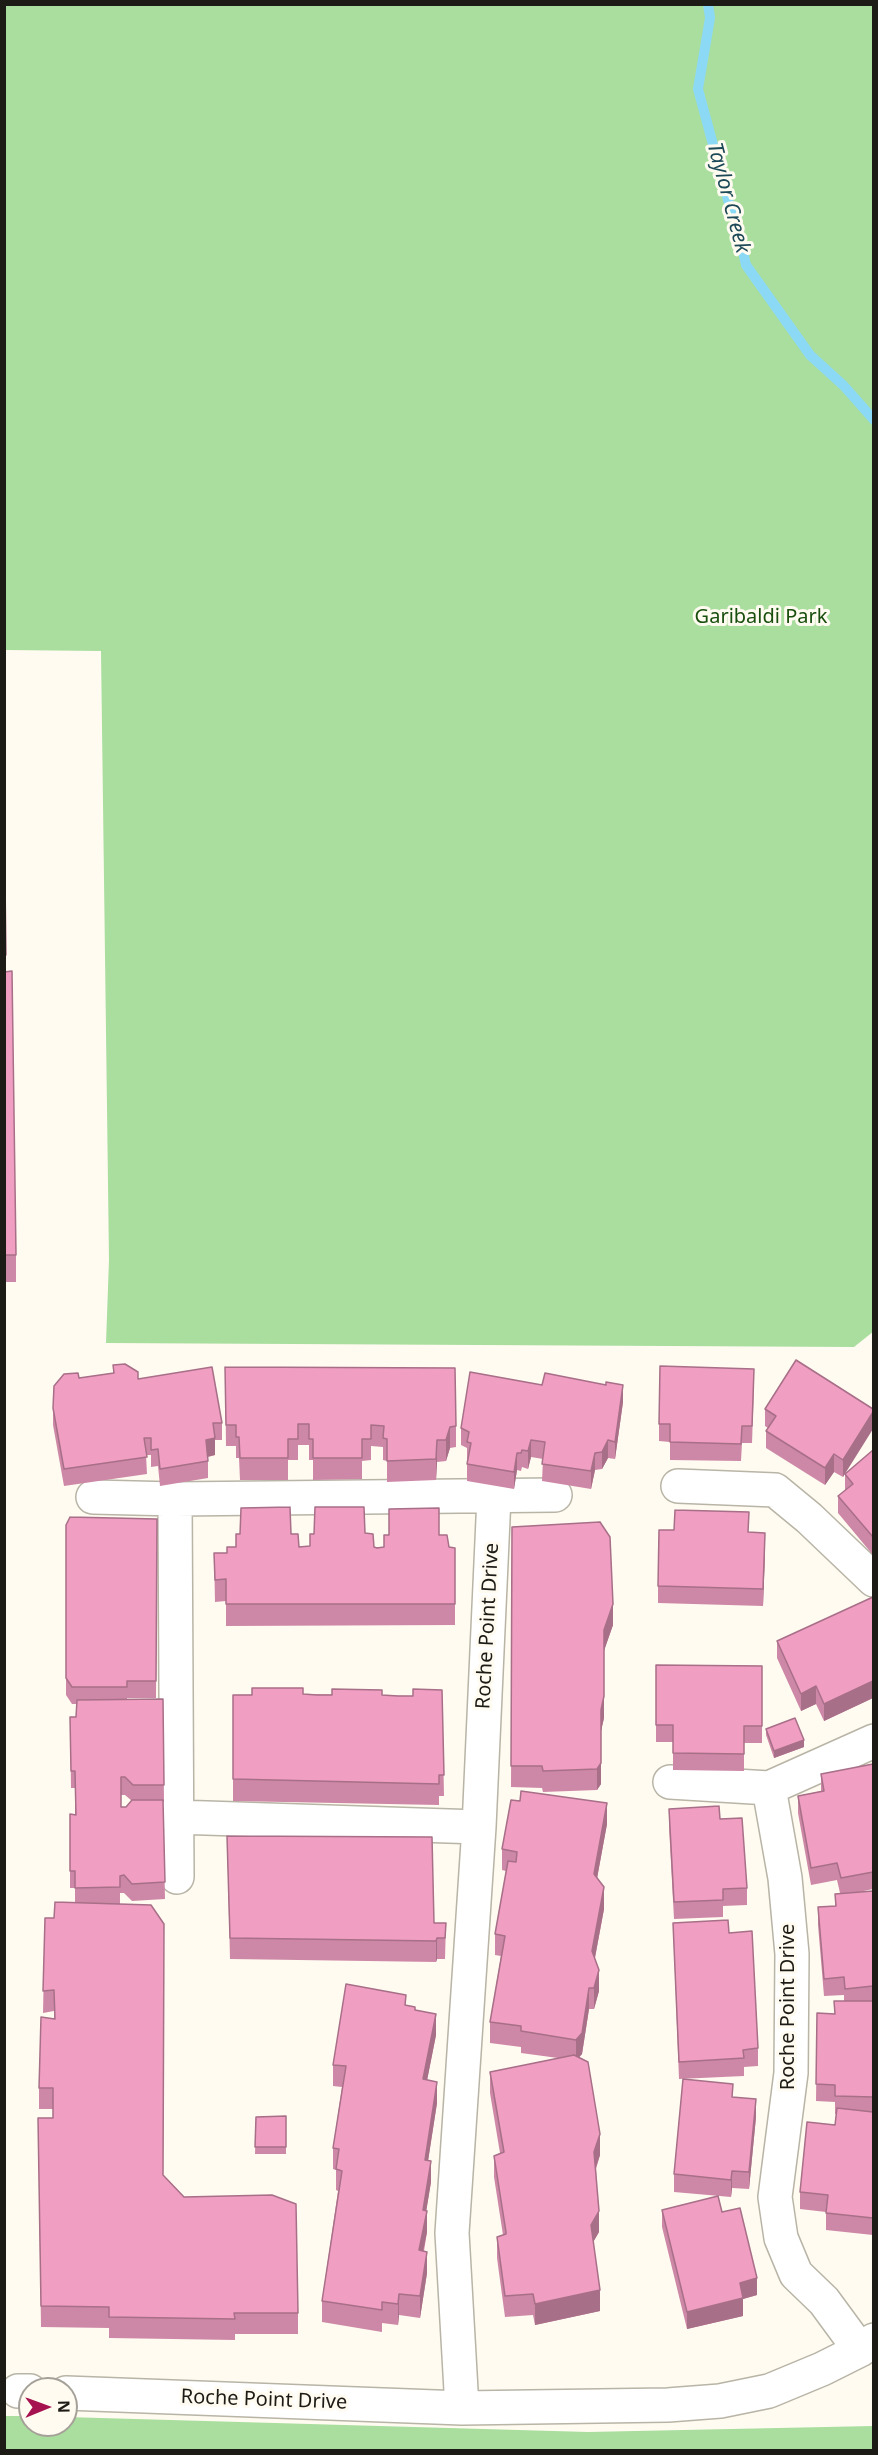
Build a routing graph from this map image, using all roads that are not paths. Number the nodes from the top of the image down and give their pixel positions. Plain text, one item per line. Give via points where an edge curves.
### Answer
1 (678, 1486) dead end
2 (555, 1495) dead end
3 (93, 1497) dead end
4 (494, 1497) junction
5 (175, 1499) junction
6 (873, 1580) edge
7 (873, 1741) edge
8 (670, 1782) dead end
9 (769, 1788) junction
10 (176, 1817) junction
11 (479, 1827) junction
12 (177, 1877) dead end
13 (867, 2345) edge
14 (78, 2393) edge
15 (462, 2408) junction

1 - 6 street via 775,1490
2 - 4 street
3 - 5 street
4 - 5 street
4 - 11 street, Roche Point Drive
5 - 10 street
7 - 9 street
8 - 9 street
9 - 13 street, Roche Point Drive via 785,1878 792,1954 791,2073 775,2198 781,2238 796,2274
10 - 11 street
10 - 12 street
11 - 15 street, Roche Point Drive via 452,2233
13 - 15 street, Roche Point Drive via 769,2391 720,2401
14 - 15 street, Roche Point Drive

